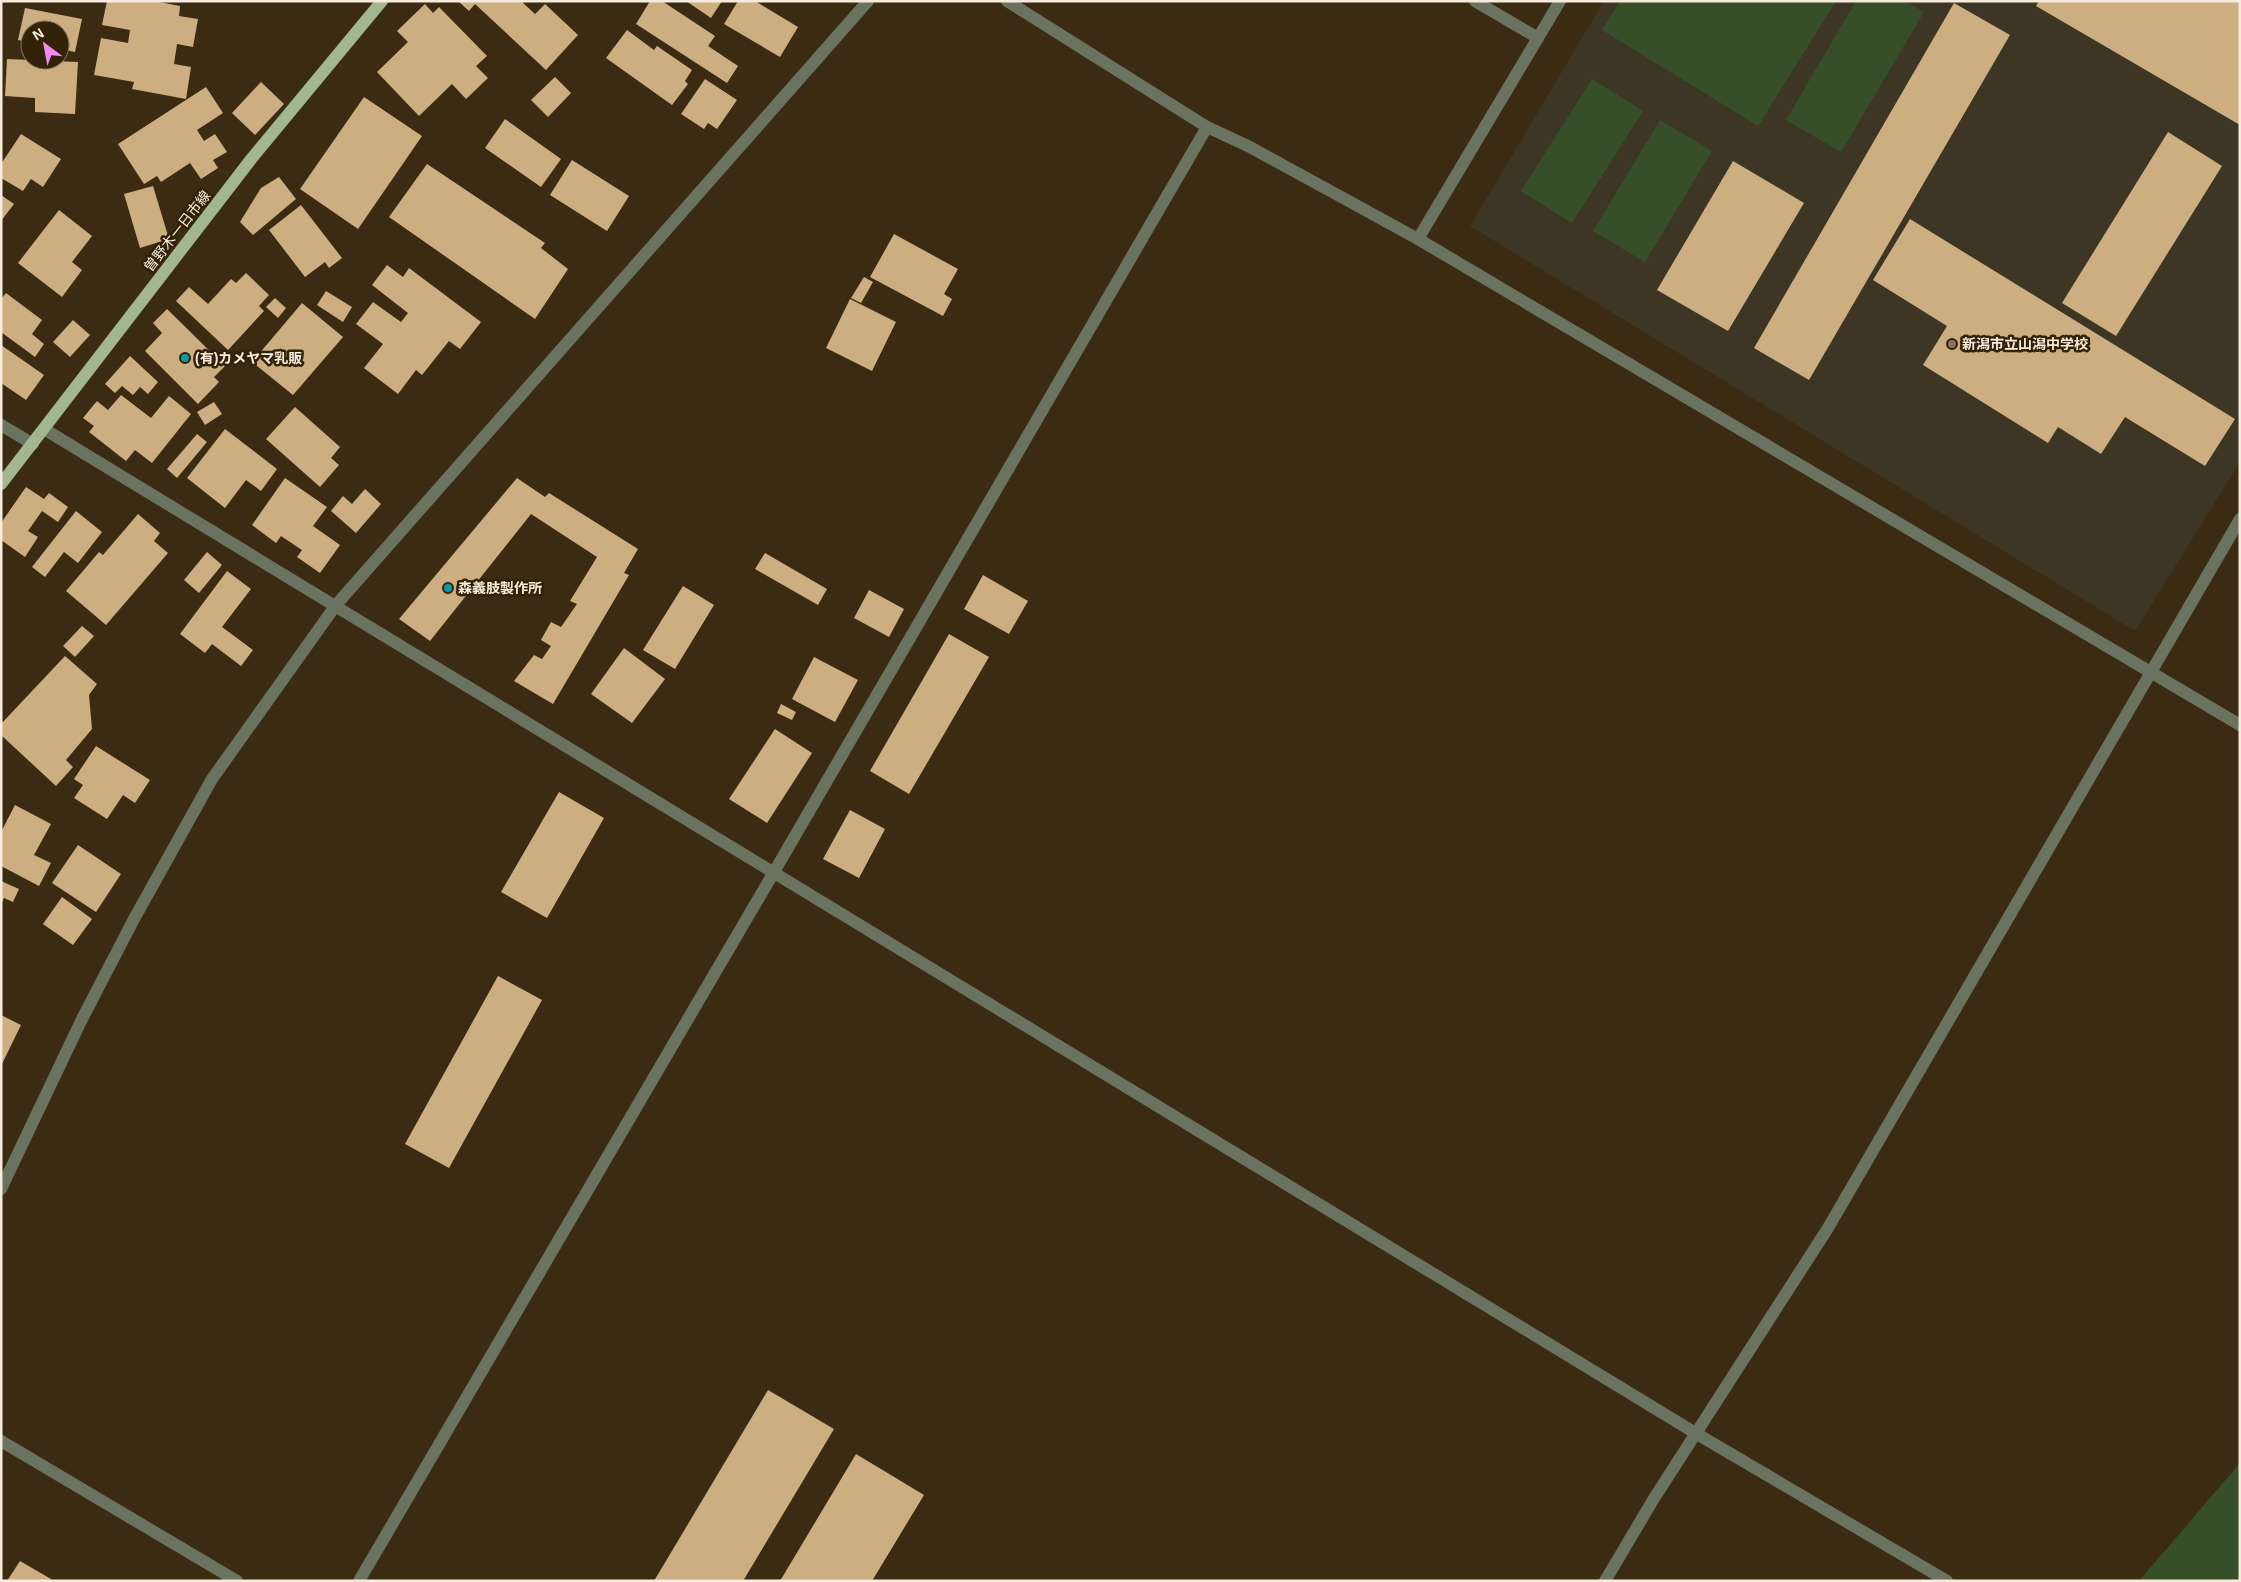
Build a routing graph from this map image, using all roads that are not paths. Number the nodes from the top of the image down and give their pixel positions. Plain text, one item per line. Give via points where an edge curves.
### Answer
1 (382, 1) edge
2 (868, 1) edge
3 (1007, 1) edge
4 (1475, 1) edge
5 (1560, 1) edge
6 (1538, 38) junction
7 (1207, 126) junction
8 (1418, 239) junction
9 (1, 425) edge
10 (44, 430) junction
11 (33, 444) junction
12 (1, 484) edge
13 (2240, 519) edge
14 (336, 605) junction
15 (2150, 672) junction
16 (2240, 725) edge
17 (774, 872) junction
18 (1, 1189) edge
19 (1697, 1434) junction
20 (1, 1441) edge
21 (237, 1581) edge
22 (359, 1581) edge
23 (1606, 1581) edge
24 (1947, 1581) edge

1 - 10 main road, 曽野木一日市線 via 252,158
2 - 14 street
3 - 7 street
4 - 6 street
5 - 6 street
6 - 8 street
7 - 8 street
7 - 17 street
8 - 15 street
9 - 11 street
10 - 11 main road, 曽野木一日市線
10 - 14 street
11 - 12 main road, 曽野木一日市線
13 - 15 street
14 - 17 street
14 - 18 street via 212,779 82,1019
15 - 16 street
15 - 19 street via 1828,1228
17 - 19 street
17 - 22 street
19 - 23 street via 1653,1500
19 - 24 street
20 - 21 street

